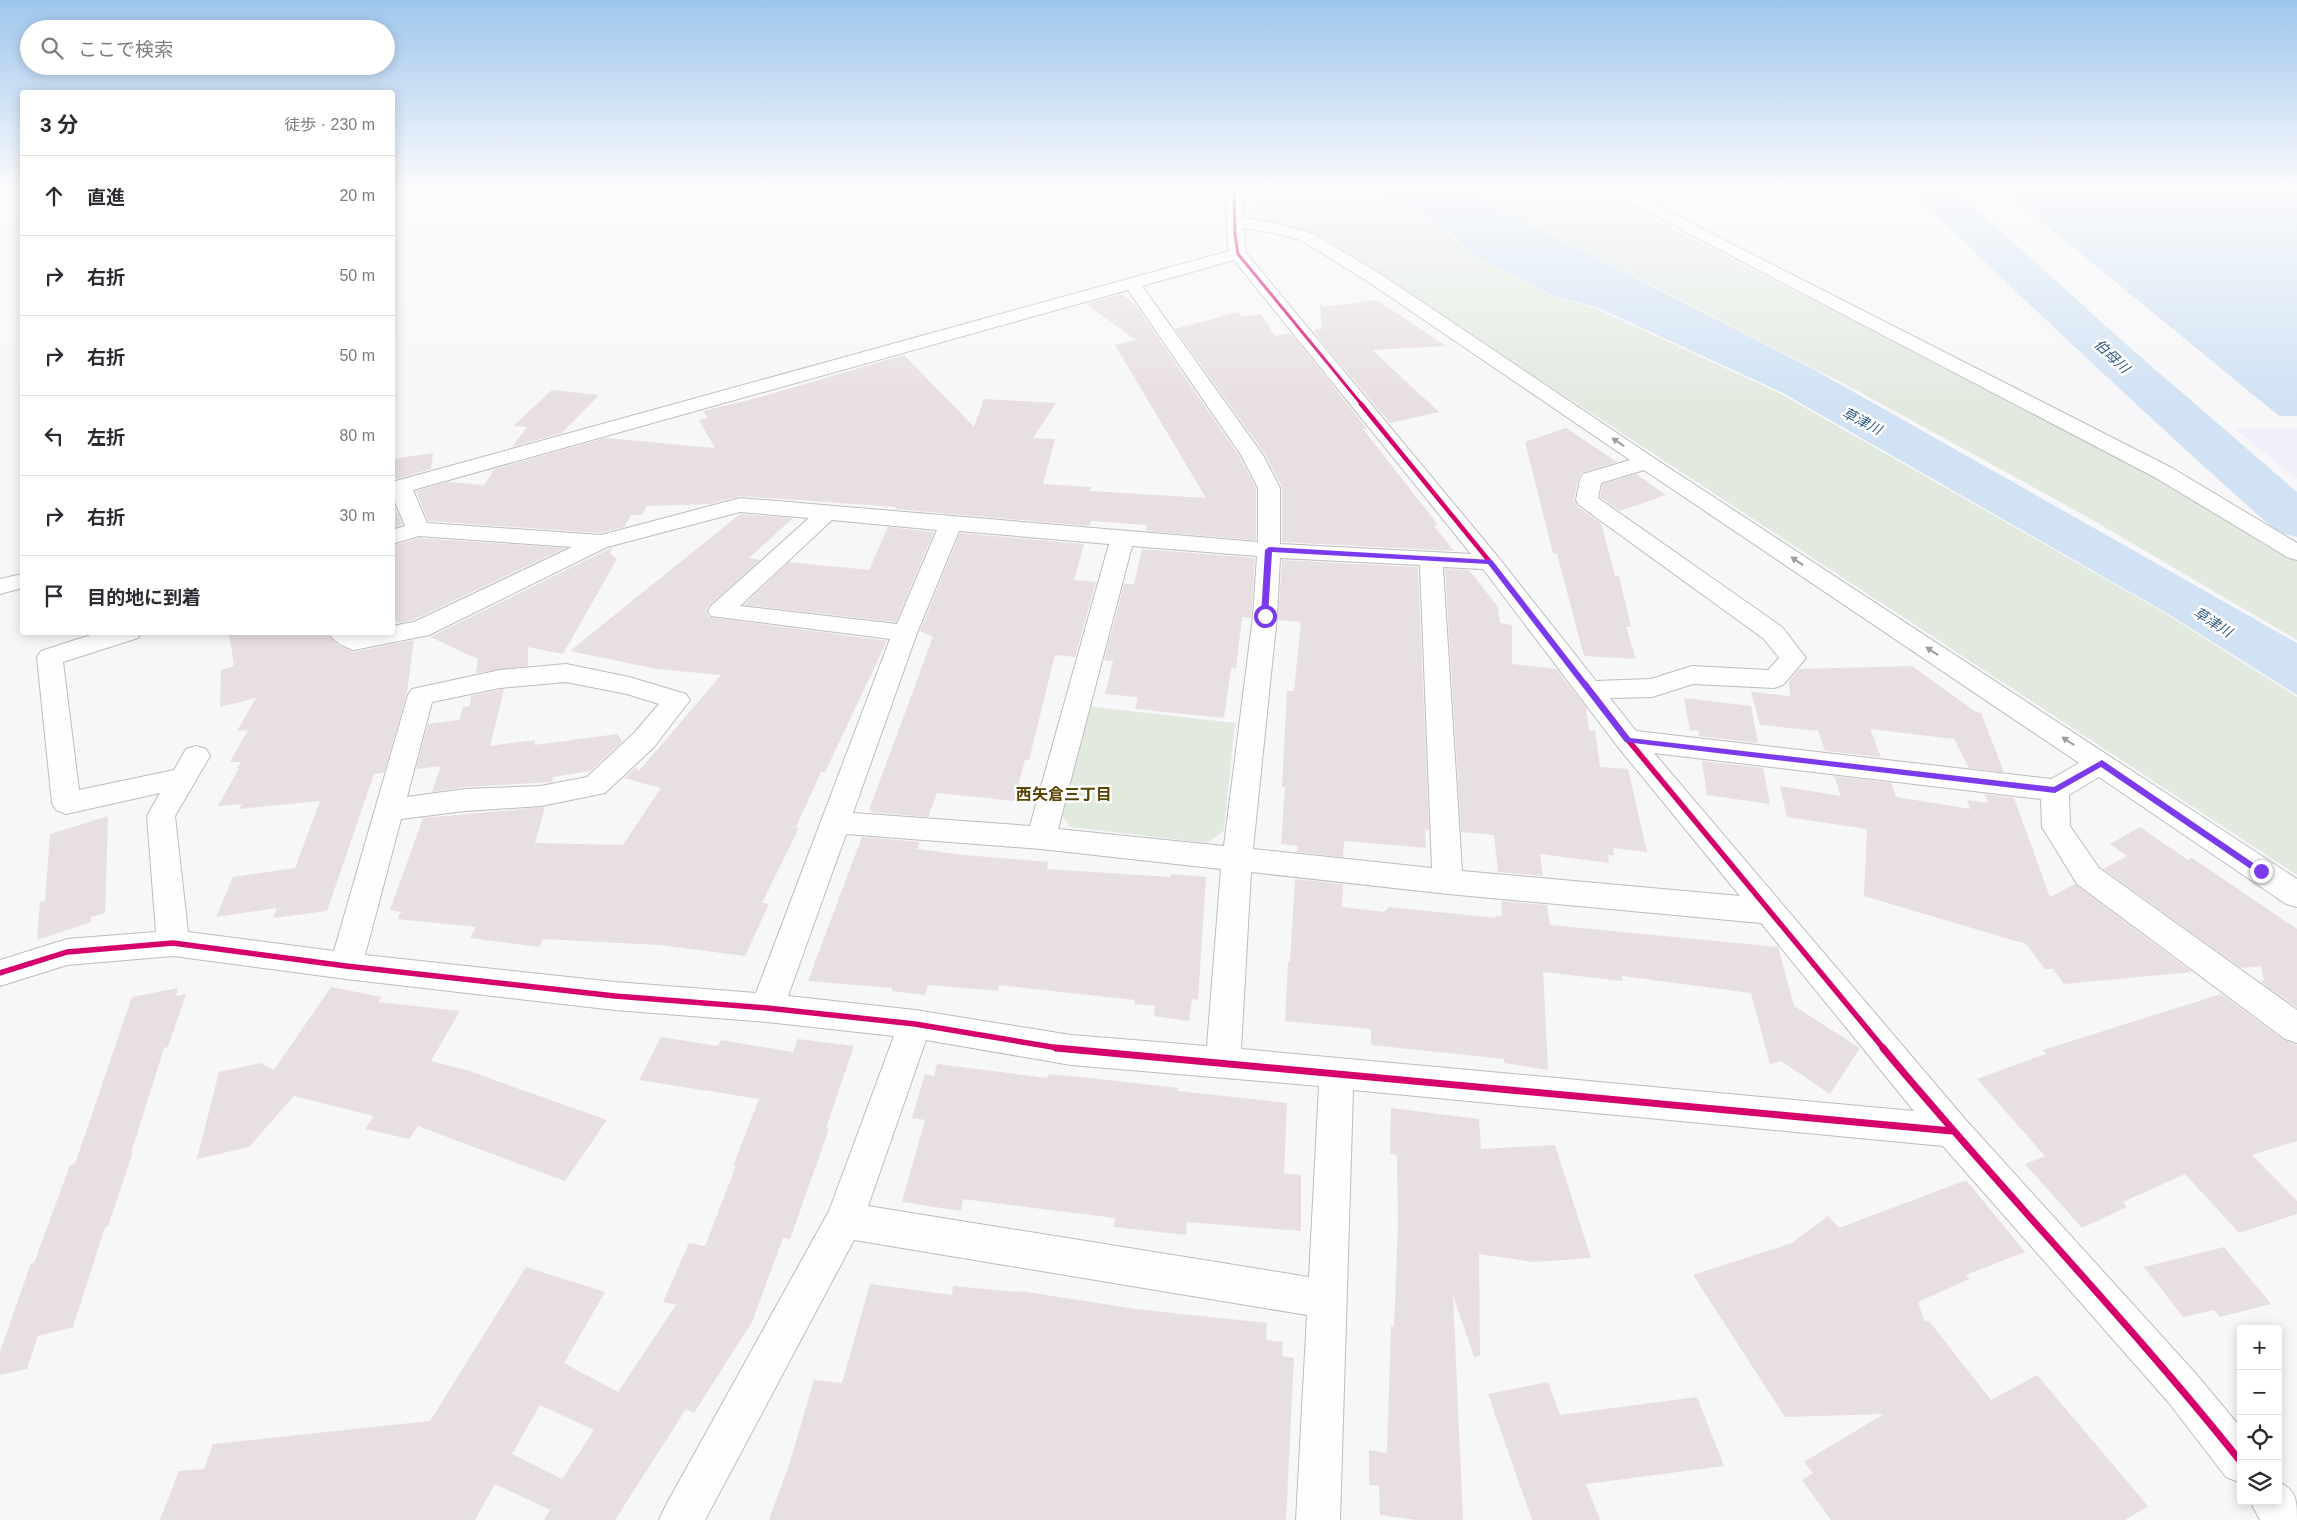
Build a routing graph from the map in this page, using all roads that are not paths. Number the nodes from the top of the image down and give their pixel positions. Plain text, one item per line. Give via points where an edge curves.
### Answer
1 (1221, 259) edge
2 (1242, 259) edge
3 (1344, 259) edge
4 (1756, 259) edge
5 (1132, 284) junction
6 (1647, 462) junction
7 (2165, 469) junction
8 (397, 487) edge
9 (826, 514) junction
10 (951, 524) junction
11 (418, 529) junction
12 (395, 536) edge
13 (1122, 539) junction
14 (601, 542) junction
15 (2297, 543) edge
16 (1269, 550) junction
17 (2297, 553) edge
18 (1431, 560) junction
19 (1490, 562) junction
20 (20, 582) edge
21 (0, 587) edge
22 (395, 634) edge
23 (905, 634) junction
24 (120, 635) edge
25 (344, 635) edge
26 (390, 635) edge
27 (1589, 690) junction
28 (1628, 740) junction
29 (2102, 763) junction
30 (2055, 790) junction
31 (388, 810) junction
32 (834, 822) junction
33 (1041, 838) junction
34 (1238, 859) junction
35 (1448, 882) junction
36 (2297, 895) edge
37 (1769, 911) junction
38 (173, 943) junction
39 (346, 966) junction
40 (0, 973) edge
41 (767, 1008) junction
42 (915, 1024) junction
43 (2297, 1029) edge
44 (1223, 1062) junction
45 (1337, 1072) junction
46 (1952, 1131) junction
47 (844, 1220) junction
48 (1328, 1299) junction
49 (2239, 1460) edge
50 (2275, 1505) edge
51 (681, 1520) edge
52 (1318, 1520) edge
53 (2287, 1520) edge

1 - 5 street
2 - 19 street
6 -> 3 street
4 - 7 street
5 - 8 street
5 - 16 street via 1256,463 1269,488
6 - 27 street via 1591,479 1587,500 1773,632 1793,658 1774,680 1692,675 1652,688
29 -> 6 street
7 - 15 street
7 - 17 street
8 - 11 street
9 - 10 street
9 - 14 street via 740,505
9 - 23 street via 720,610
10 - 13 street
10 - 23 street
11 - 12 street
11 - 14 street
13 - 16 street
13 - 33 street
14 - 22 street via 420,629
16 - 18 street
16 - 34 street via 1265,616
18 - 19 street
18 - 35 street
19 - 27 street
20 - 21 street
23 - 32 street
24 - 38 street via 50,657 66,803 190,767 161,816
25 - 26 street via 354,642
27 - 28 street
28 - 30 street
28 - 37 street
29 - 30 street
29 - 36 street
30 - 43 street via 2056,827 2088,876
31 - 31 street via 421,695 500,679 566,673 677,700 644,740 595,786 541,796 465,800
31 - 39 street
32 - 33 street
32 - 41 street
33 - 34 street
34 - 35 street
34 - 44 street
35 - 37 street
37 - 46 street
38 - 39 street
38 - 40 street via 67,952
39 - 41 street via 615,996
41 - 42 street
42 - 44 street via 1071,1050
42 - 47 street
44 - 45 street
45 - 46 street
45 - 48 street
46 - 49 street via 2183,1389
47 - 48 street
47 - 51 street
48 - 52 street
50 - 53 street

